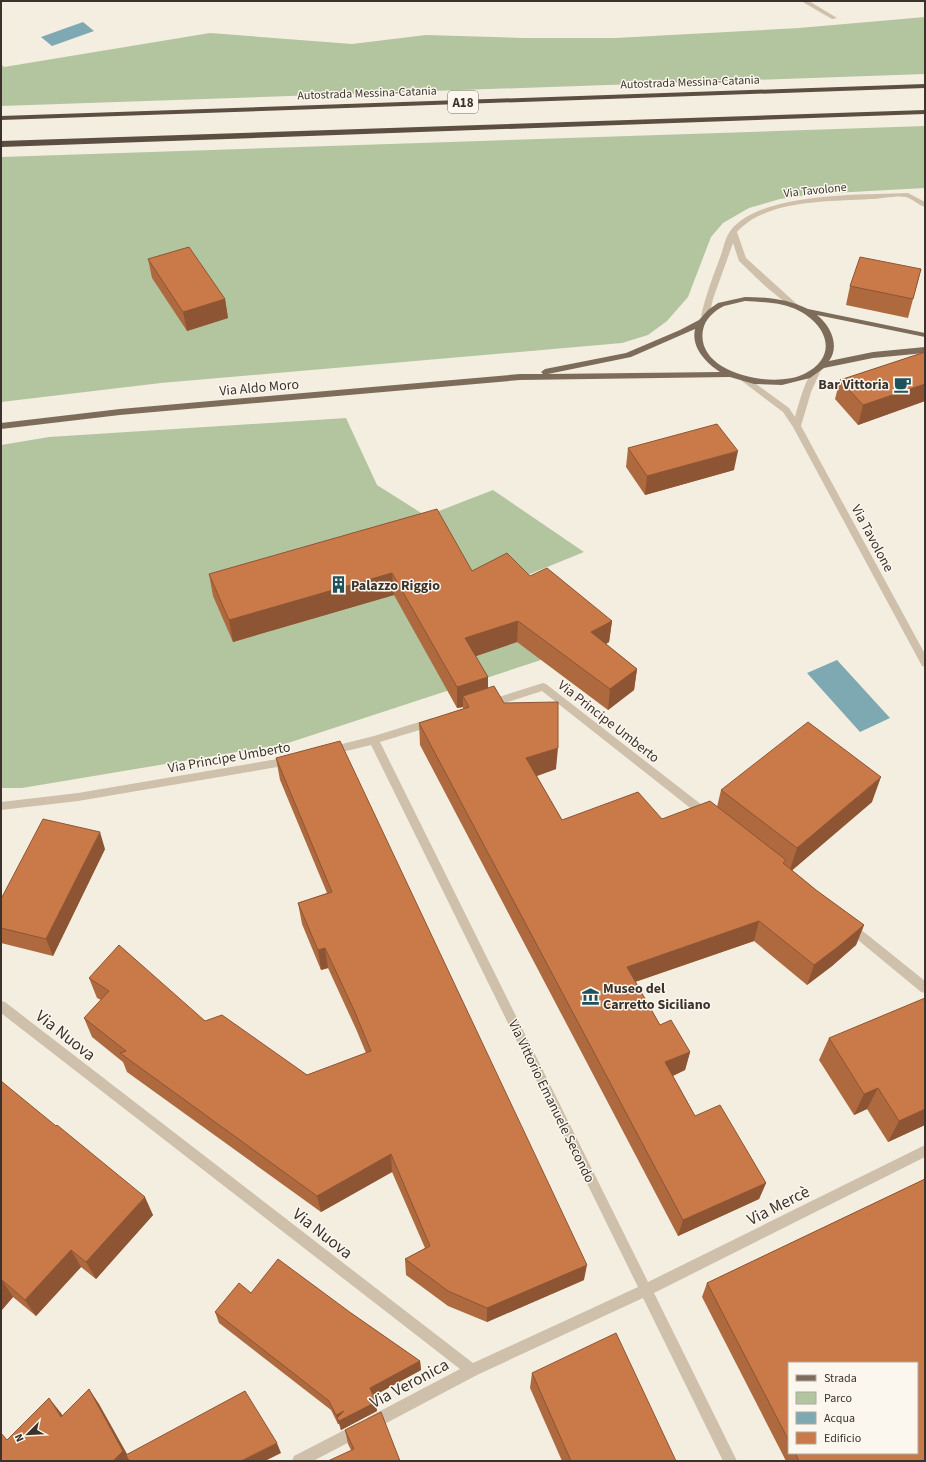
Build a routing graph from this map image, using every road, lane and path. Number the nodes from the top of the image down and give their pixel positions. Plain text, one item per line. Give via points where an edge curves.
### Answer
1 (804, 1) edge
2 (834, 18) dead end
3 (925, 86) edge
4 (925, 112) edge
5 (1, 118) edge
6 (1, 144) edge
7 (925, 205) edge
8 (733, 232) junction
9 (795, 306) junction
10 (805, 310) junction
11 (703, 319) junction
12 (925, 335) edge
13 (925, 350) edge
14 (821, 368) junction
15 (731, 374) junction
16 (520, 377) junction
17 (742, 378) junction
18 (1, 426) edge
19 (797, 426) junction
20 (925, 663) edge
21 (477, 708) edge
22 (440, 719) edge
23 (374, 740) junction
24 (323, 753) edge
25 (302, 758) edge
26 (1, 806) edge
27 (712, 820) edge
28 (844, 923) edge
29 (925, 988) edge
30 (1, 1006) edge
31 (925, 1151) edge
32 (646, 1290) junction
33 (472, 1370) junction
34 (299, 1461) edge
35 (730, 1461) edge

1 - 2 street
3 - 5 highway, Autostrada Messina-Catania / A18
4 - 6 highway, A18
7 - 8 street, Via Tavolone via 908,195 817,200 783,205 753,216 742,222
8 - 9 street via 742,259
8 - 11 street
9 - 10 main road
9 - 11 main road via 770,299 745,299 722,304
10 - 12 main road
10 - 14 main road via 821,322 830,336 831,351
11 - 15 main road via 697,336 701,350 713,363
11 - 16 main road via 683,332 628,355
13 - 14 main road via 873,355
14 - 17 main road via 802,378 784,382
14 - 19 street via 807,392
15 - 16 main road
15 - 17 main road
16 - 18 main road, Via Aldo Moro via 120,412
17 - 19 street, Via Tavolone via 786,410
19 - 20 street, Via Tavolone
21 - 27 street, Via Principe Umberto via 543,687
22 - 23 street
23 - 24 street
23 - 32 street, Via Vittorio Emanuele Secondo
25 - 26 street, Via Principe Umberto via 280,764 78,797
28 - 29 street
30 - 33 street, Via Nuova
31 - 32 street, Via Mercè
32 - 33 street
32 - 35 street, Via Vittorio Emanuele Secondo
33 - 34 street, Via Veronica

